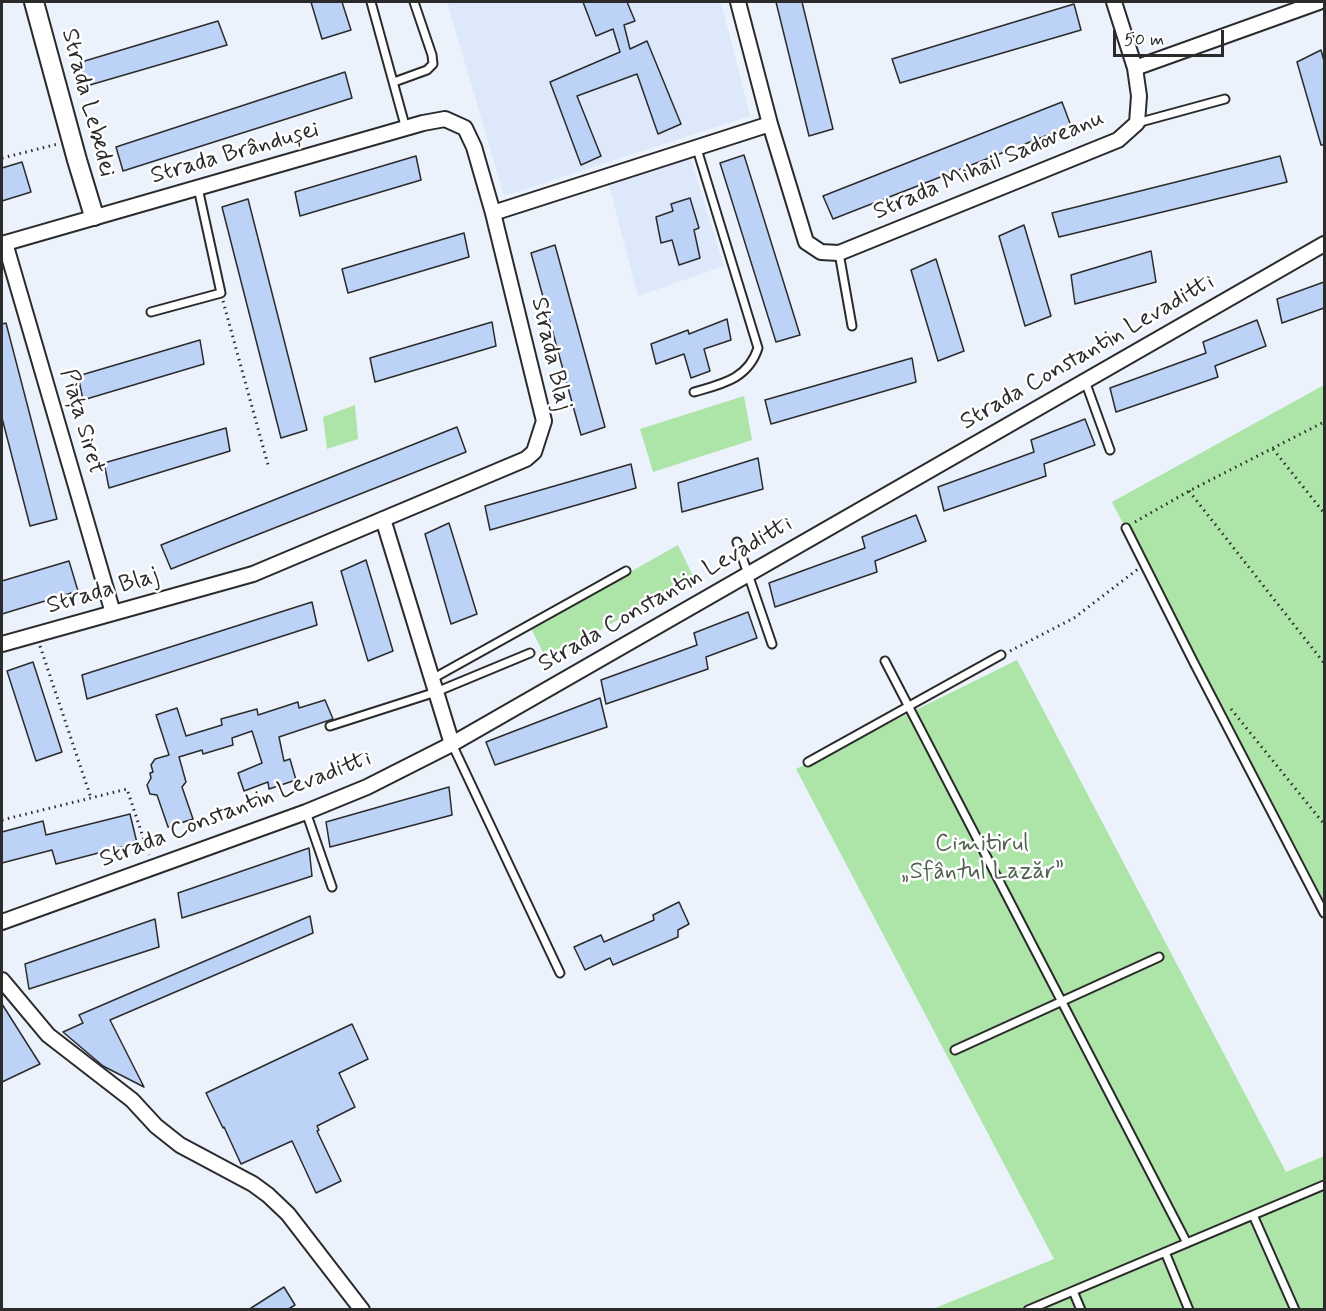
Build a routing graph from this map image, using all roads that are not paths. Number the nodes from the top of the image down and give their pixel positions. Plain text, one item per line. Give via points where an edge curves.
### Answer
1 (34, 2) edge
2 (370, 2) edge
3 (414, 2) edge
4 (738, 2) edge
5 (1114, 2) edge
6 (1319, 2) edge
7 (1135, 68) junction
8 (394, 82) junction
9 (1225, 99) dead end
10 (445, 119) joint
11 (770, 123) junction
12 (1137, 123) junction
13 (406, 129) junction
14 (697, 149) junction
15 (198, 188) junction
16 (494, 213) junction
17 (94, 216) junction
18 (3, 244) edge
19 (1324, 244) edge
20 (839, 253) junction
21 (151, 312) dead end
22 (852, 326) dead end
23 (1085, 381) junction
24 (694, 392) dead end
25 (1110, 450) dead end
26 (383, 519) junction
27 (1126, 528) road end
28 (736, 542) dead end
29 (626, 571) dead end
30 (749, 574) junction
31 (113, 613) junction
32 (2, 644) edge
33 (772, 644) dead end
34 (530, 653) dead end
35 (1001, 655) road end
36 (885, 661) dead end
37 (434, 686) junction
38 (909, 706) junction
39 (330, 726) dead end
40 (452, 744) junction
41 (807, 762) dead end
42 (306, 812) junction
43 (332, 887) dead end
44 (1324, 912) edge
45 (2, 922) edge
46 (1159, 957) dead end
47 (560, 973) dead end
48 (2, 980) edge
49 (1061, 1001) junction
50 (955, 1050) dead end
51 (1324, 1185) edge
52 (1253, 1215) junction
53 (1187, 1243) junction
54 (1165, 1252) junction
55 (1073, 1291) junction
56 (362, 1310) edge
57 (1028, 1310) edge
58 (1081, 1310) edge
59 (1189, 1310) edge
60 (1294, 1310) edge

1 - 17 street, Strada Lebedei
2 - 8 lane
3 - 8 lane via 433,64
4 - 11 street
5 - 7 street, Strada Mihail Sadoveanu
6 - 7 street
7 - 12 street, Strada Mihail Sadoveanu
8 - 13 lane
9 - 12 lane
10 - 13 street, Strada Brândușei
10 - 16 street, Strada Blaj via 465,128 470,137
11 - 14 street
11 - 20 street via 806,242 821,252
12 - 20 street, Strada Mihail Sadoveanu via 1118,140
13 - 15 street, Strada Brândușei
14 - 16 street
14 - 24 lane via 758,348 753,362 727,383
15 - 17 street, Strada Brândușei
15 - 21 lane via 221,293
16 - 26 street, Strada Blaj via 544,421 539,440 526,459
17 - 18 street, Strada Brândușei
18 - 31 street, Piața Siret
19 - 23 street, Strada Constantin Levaditti
20 - 22 lane
23 - 25 lane
23 - 30 street, Strada Constantin Levaditti
26 - 31 street, Strada Blaj via 253,574
26 - 37 street
27 - 44 lane
28 - 30 lane
29 - 37 lane
30 - 33 lane
30 - 40 street, Strada Constantin Levaditti
31 - 32 street, Strada Blaj
34 - 37 lane
35 - 38 lane
36 - 38 lane
37 - 39 lane
37 - 40 street
38 - 41 lane
38 - 49 lane
40 - 42 street, Strada Constantin Levaditti via 367,787
40 - 47 lane
42 - 43 lane
42 - 45 street, Strada Constantin Levaditti
46 - 49 lane
48 - 56 street via 48,1035 132,1100 156,1126 268,1195 288,1214
49 - 50 lane
49 - 53 lane
51 - 52 lane
52 - 53 lane
52 - 60 lane
53 - 54 lane
54 - 55 lane
54 - 59 lane
55 - 57 lane
55 - 58 lane

